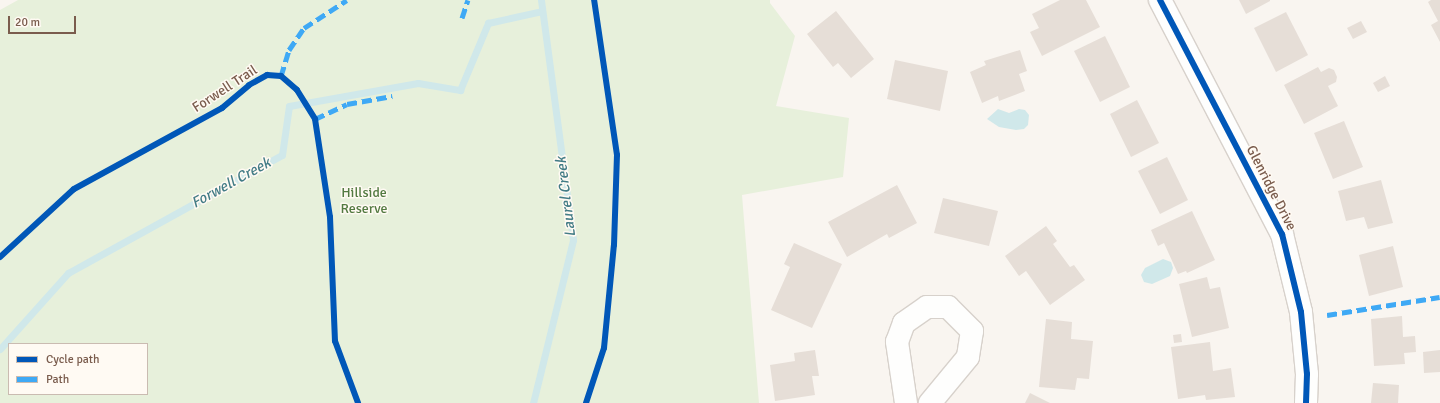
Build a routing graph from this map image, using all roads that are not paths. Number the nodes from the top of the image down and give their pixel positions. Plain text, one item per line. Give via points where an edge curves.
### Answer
1 (1160, 0) edge
2 (906, 403) edge
3 (930, 403) edge
4 (1306, 403) edge

1 - 4 street, Glenridge Drive via 1282,234 1301,312 1308,374
2 - 3 street via 897,342 904,323 927,306 948,307 972,331 968,357

